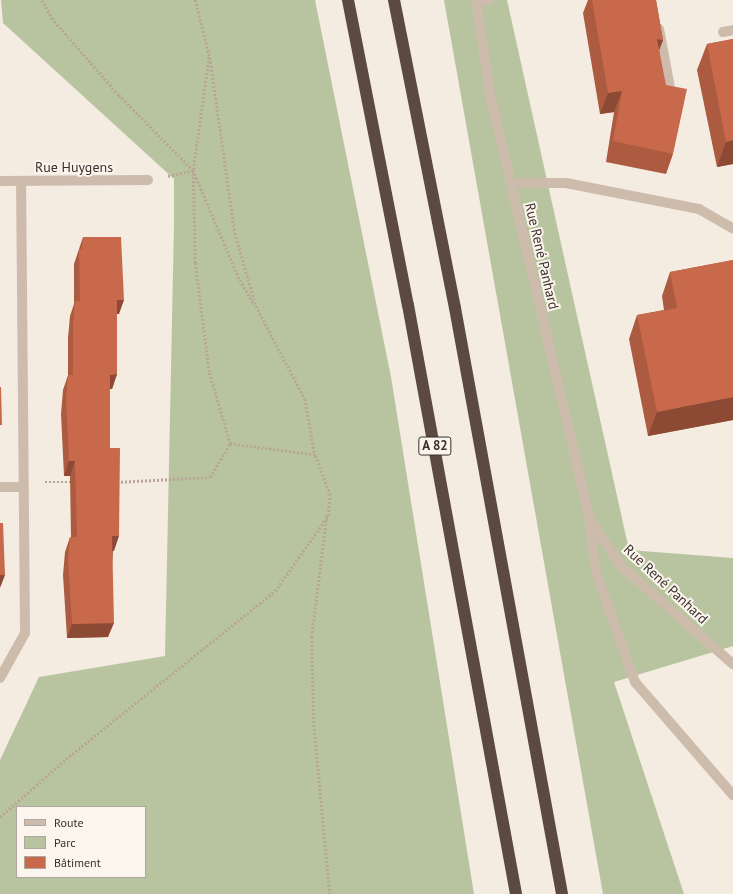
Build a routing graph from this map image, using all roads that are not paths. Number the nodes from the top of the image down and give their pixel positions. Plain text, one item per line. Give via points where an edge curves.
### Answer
1 (348, 0) edge
2 (394, 0) edge
3 (489, 0) edge
4 (476, 1) edge
5 (657, 16) edge
6 (671, 93) edge
7 (148, 180) road end
8 (0, 181) edge
9 (21, 181) junction
10 (511, 183) junction
11 (733, 229) edge
12 (22, 485) junction
13 (0, 487) edge
14 (589, 517) junction
15 (733, 664) edge
16 (0, 678) edge
17 (733, 795) edge
18 (516, 894) edge
19 (562, 894) edge

1 - 18 highway, A 82 via 408,304
2 - 19 highway via 461,339
3 - 4 street
4 - 10 street, Rue René Panhard via 490,94
5 - 6 street
7 - 9 street, Rue Huygens
8 - 9 street, Rue Huygens
9 - 12 street
10 - 11 street via 566,183 699,209
10 - 14 street, Rue René Panhard
12 - 13 street
12 - 16 street via 24,633
14 - 15 street, Rue René Panhard via 621,566
14 - 17 street, Rue René Panhard via 596,573 635,682

